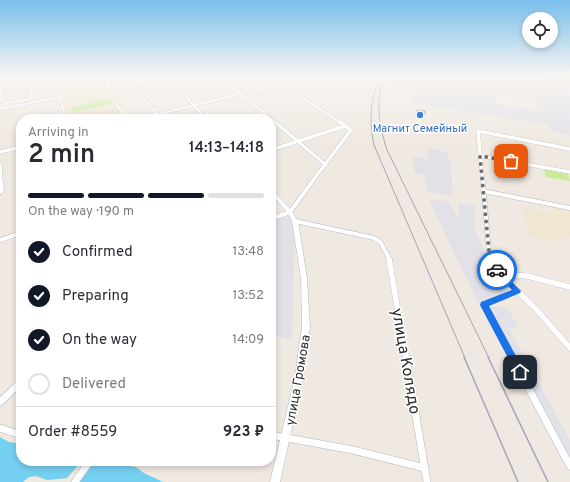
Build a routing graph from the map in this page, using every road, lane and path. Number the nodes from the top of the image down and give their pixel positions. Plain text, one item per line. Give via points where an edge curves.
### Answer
1 (31, 98) edge
2 (52, 98) edge
3 (61, 98) edge
4 (144, 98) edge
5 (187, 98) edge
6 (223, 98) edge
7 (246, 98) edge
8 (304, 98) edge
9 (117, 105) dead end
10 (194, 106) junction
11 (0, 107) edge
12 (65, 114) edge
13 (123, 114) edge
14 (157, 114) joint
15 (201, 114) edge
16 (265, 114) edge
17 (276, 123) edge
18 (345, 126) junction
19 (297, 141) junction
20 (16, 148) edge
21 (276, 148) edge
22 (570, 149) edge
23 (0, 152) edge
24 (480, 156) junction
25 (0, 165) edge
26 (326, 165) junction
27 (0, 171) edge
28 (570, 172) edge
29 (483, 191) junction
30 (0, 192) edge
31 (276, 197) edge
32 (570, 208) edge
33 (290, 212) junction
34 (276, 217) edge
35 (295, 221) junction
36 (16, 235) edge
37 (0, 240) edge
38 (500, 274) junction
39 (570, 287) edge
40 (517, 291) junction
41 (570, 348) edge
42 (16, 387) edge
43 (0, 402) edge
44 (0, 428) edge
45 (16, 433) edge
46 (276, 436) edge
47 (287, 437) junction
48 (86, 466) edge
49 (570, 466) edge
50 (425, 468) junction
51 (74, 482) edge
52 (275, 482) edge
53 (427, 482) edge

1 - 11 street via 7,103
2 - 11 street
3 - 12 street
4 - 14 street
5 - 10 street
6 - 10 street
7 - 16 street
8 - 18 street
9 - 13 street
10 - 14 street
10 - 15 street
17 - 19 street
18 - 19 street
18 - 26 street via 351,130
19 - 21 street
19 - 26 street
20 - 23 street
22 - 24 street via 478,131
24 - 28 street
24 - 29 street
25 - 27 street
26 - 33 street
27 - 30 street
29 - 32 street
29 - 38 street via 489,252
31 - 33 street, улица Громова
33 - 34 street
33 - 35 street, улица Громова
35 - 47 street, улица Громова via 304,278 306,327
35 - 50 street, улица Колядо via 367,236 381,243 389,256
36 - 37 street
38 - 39 street via 513,272
38 - 40 street
40 - 41 street
40 - 49 street via 484,305
42 - 43 street
44 - 45 street
46 - 47 street
47 - 50 street
47 - 52 street, улица Громова
48 - 51 street
50 - 53 street, улица Колядо

